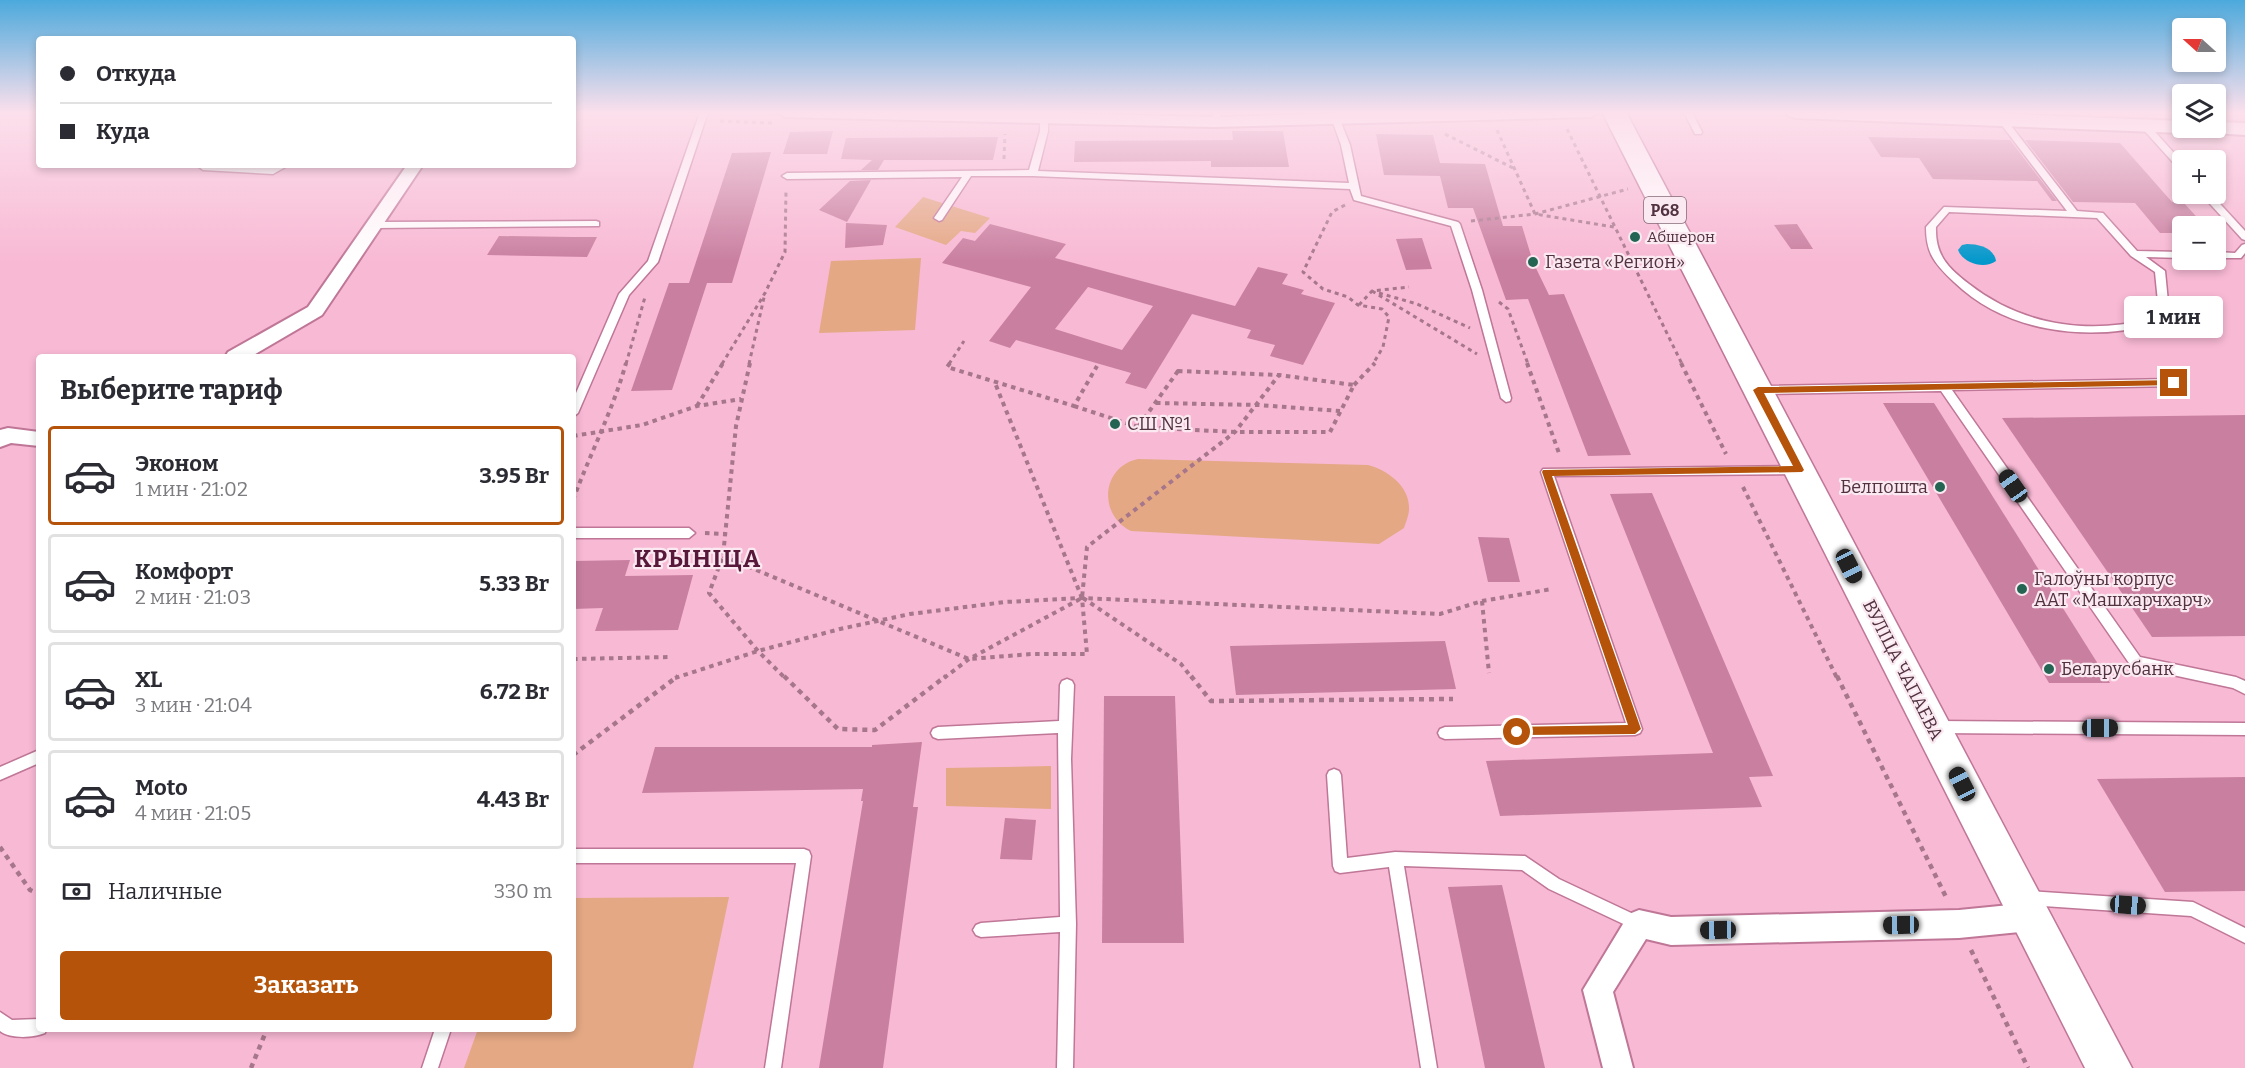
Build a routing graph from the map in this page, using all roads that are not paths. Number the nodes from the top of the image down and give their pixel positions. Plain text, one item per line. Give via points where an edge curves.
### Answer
1 (687, 162) edge
2 (1036, 162) edge
3 (1348, 162) edge
4 (1640, 162) edge
5 (2034, 162) edge
6 (220, 168) edge
7 (279, 168) edge
8 (414, 168) edge
9 (1033, 173) junction
10 (968, 174) junction
11 (787, 176) road end
12 (1353, 186) junction
13 (2215, 204) edge
14 (2074, 214) junction
15 (939, 218) dead end
16 (596, 224) dead end
17 (374, 225) junction
18 (2245, 237) edge
19 (2245, 247) edge
20 (2134, 254) junction
21 (2172, 255) edge
22 (2226, 255) edge
23 (240, 354) edge
24 (2174, 383) dead end
25 (1945, 388) junction
26 (1758, 390) junction
27 (1506, 398) dead end
28 (576, 407) edge
29 (3, 435) edge
30 (36, 439) edge
31 (1799, 470) junction
32 (576, 533) edge
33 (689, 533) dead end
34 (1067, 685) dead end
35 (2245, 688) edge
36 (1065, 727) junction
37 (1932, 727) junction
38 (2245, 729) edge
39 (938, 733) dead end
40 (1445, 733) dead end
41 (36, 757) edge
42 (0, 774) edge
43 (1334, 775) dead end
44 (576, 856) edge
45 (1395, 859) junction
46 (2025, 907) junction
47 (1068, 924) junction
48 (1639, 924) junction
49 (981, 930) dead end
50 (2245, 936) edge
51 (0, 1020) edge
52 (36, 1027) edge
53 (442, 1032) edge
54 (430, 1068) edge
55 (773, 1068) edge
56 (1065, 1068) edge
57 (1429, 1068) edge
58 (1618, 1068) edge
59 (2109, 1068) edge

1 - 28 lane via 653,262 624,294
2 - 9 lane
3 - 12 lane
4 - 26 main road, ВУЛІЦА ЧАПАЕВА / Р68
5 - 14 lane
6 - 7 lane
8 - 17 street
9 - 10 lane
9 - 12 lane
10 - 11 lane
10 - 15 lane
12 - 27 lane via 1356,198 1455,224
13 - 18 lane
14 - 20 lane via 2100,215
14 - 20 lane via 1947,210 1930,227 1932,249 1948,271 1974,294 2007,314 2046,325 2086,329 2127,329 2151,322 2163,302 2160,271
16 - 17 lane
17 - 23 street via 315,311
19 - 22 lane via 2238,256
20 - 21 lane
24 - 25 lane
25 - 26 lane
25 - 35 lane via 2136,662
26 - 31 main road, ВУЛІЦА ЧАПАЕВА / Р68
29 - 30 street
31 - 37 main road, ВУЛІЦА ЧАПАЕВА / Р68
31 - 40 lane via 1546,472 1635,729
32 - 33 lane
34 - 36 lane
36 - 39 lane
36 - 47 lane
37 - 38 lane
37 - 46 main road, ВУЛІЦА ЧАПАЕВА / Р68
41 - 42 lane
43 - 45 lane via 1340,866
44 - 55 lane via 804,856
45 - 48 lane via 1525,863 1554,884
45 - 57 lane
46 - 48 street via 1959,924 1671,931
46 - 50 lane via 2193,909
46 - 59 main road, ВУЛІЦА ЧАПАЕВА / Р68
47 - 49 lane
47 - 56 lane
48 - 58 street via 1598,990
51 - 52 lane via 9,1028
53 - 54 lane

